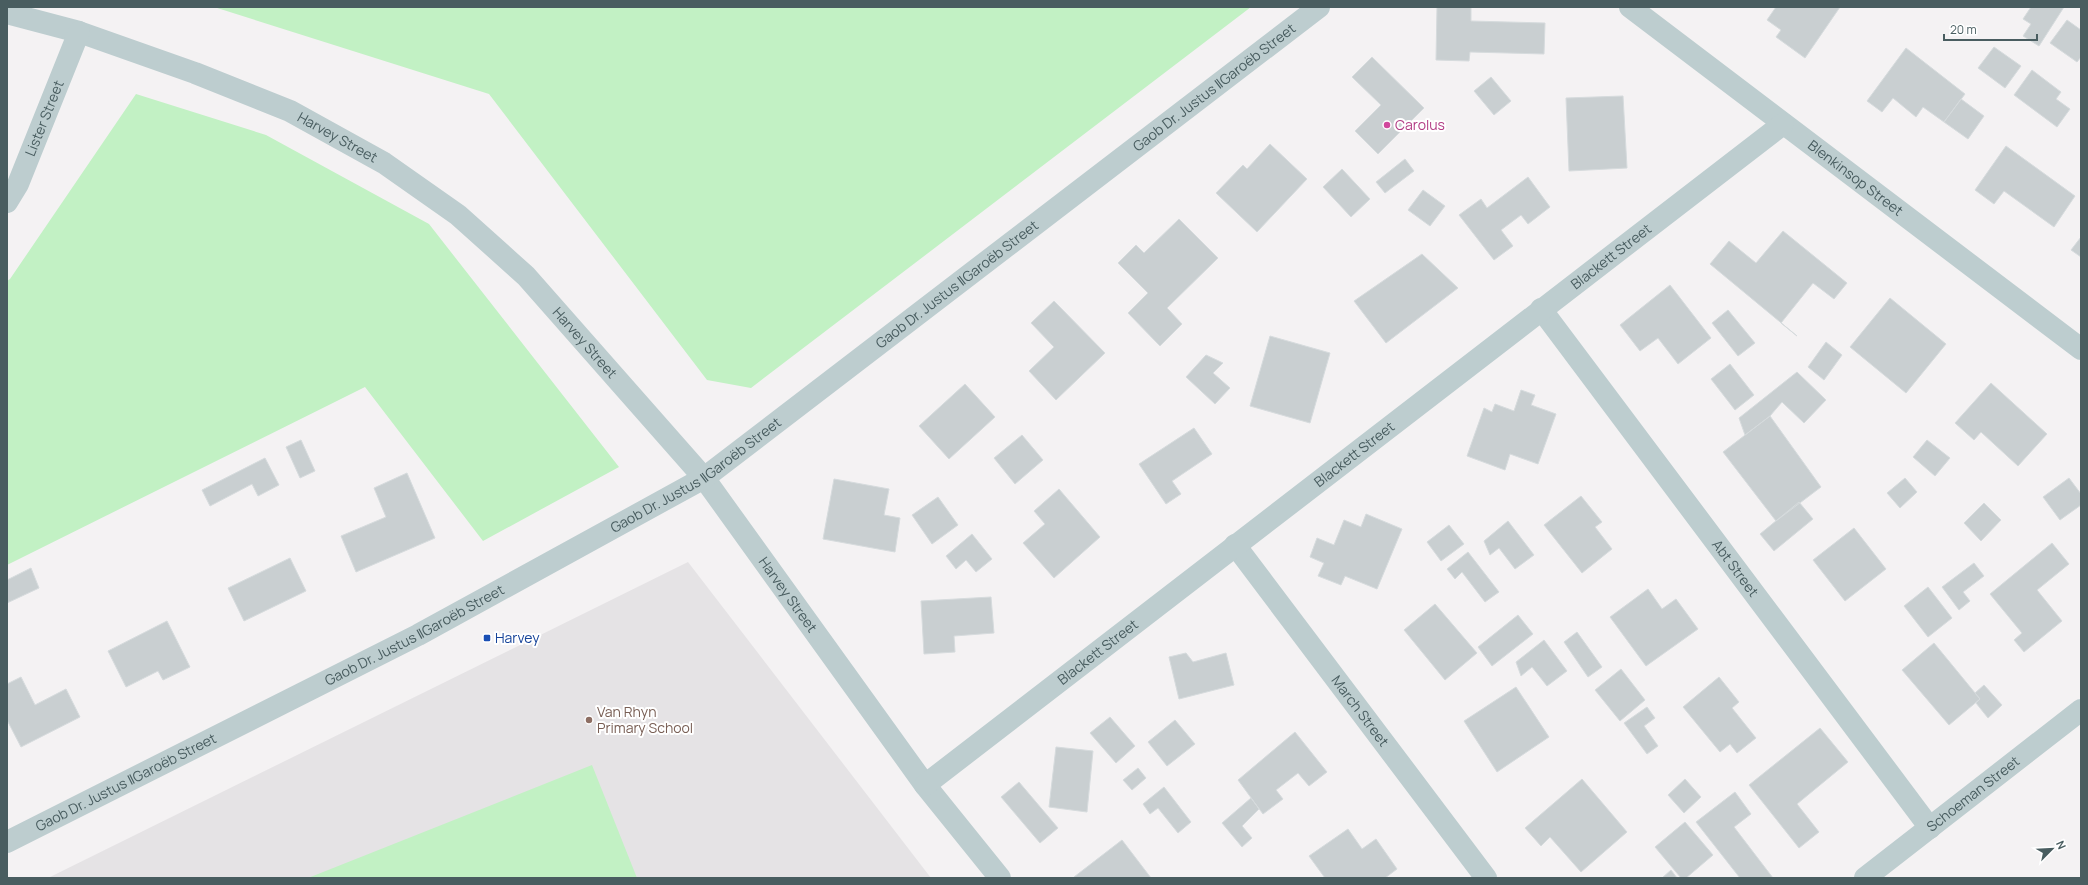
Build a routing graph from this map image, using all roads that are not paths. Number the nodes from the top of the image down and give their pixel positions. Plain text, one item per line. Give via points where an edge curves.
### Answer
1 (1319, 7) edge
2 (1630, 7) edge
3 (7, 13) edge
4 (79, 32) junction
5 (1783, 124) junction
6 (7, 202) edge
7 (1541, 309) junction
8 (2081, 349) edge
9 (704, 478) junction
10 (1235, 545) junction
11 (2081, 710) edge
12 (925, 785) junction
13 (1930, 828) junction
14 (7, 842) edge
15 (1000, 878) edge
16 (1486, 878) edge
17 (1865, 878) edge

1 - 9 street, Gaob Dr. Justus ǁGaroëb Street
2 - 5 street, Blenkinsop Street
3 - 4 street, Harvey Street
4 - 6 street, Lister Street via 18,184
4 - 9 street, Harvey Street via 195,73 290,111 384,163 458,214 526,276
5 - 7 street, Blackett Street
5 - 8 street, Blenkinsop Street
7 - 10 street, Blackett Street
7 - 13 street, Abt Street
9 - 12 street, Harvey Street
9 - 14 street, Gaob Dr. Justus ǁGaroëb Street via 418,635
10 - 12 street, Blackett Street
10 - 16 street, March Street
11 - 13 street, Schoeman Street
12 - 15 street, Harvey Street
13 - 17 street, Schoeman Street

